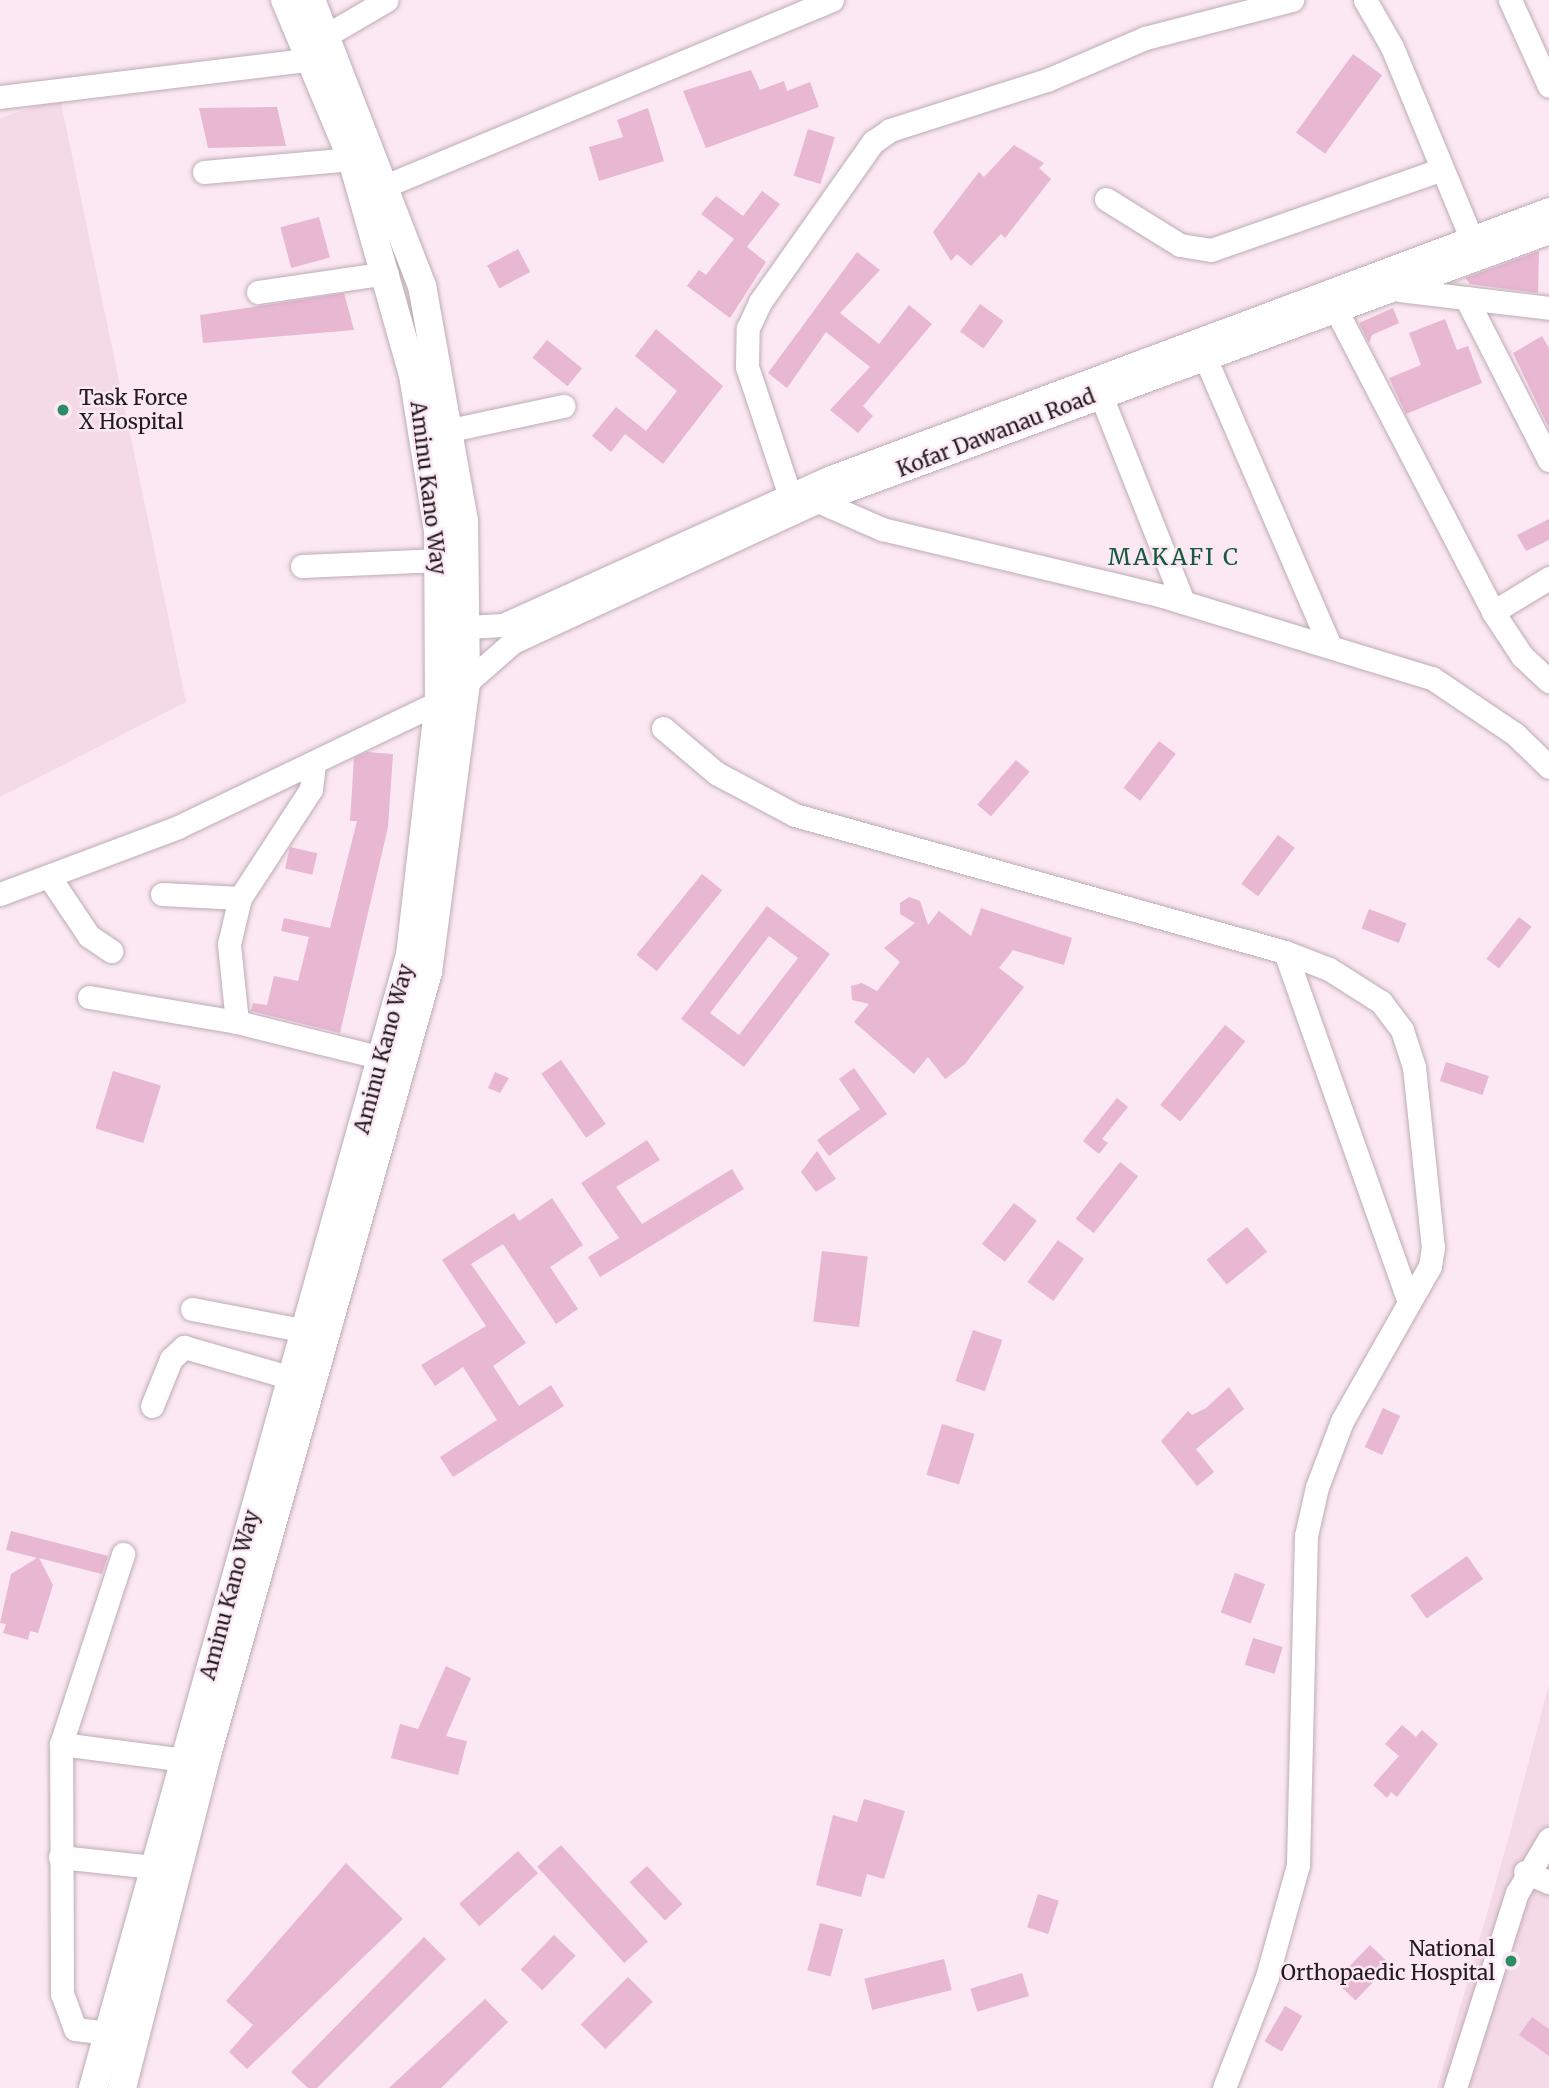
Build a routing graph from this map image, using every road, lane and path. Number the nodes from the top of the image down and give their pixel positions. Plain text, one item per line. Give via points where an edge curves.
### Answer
1 (285, 0) edge
2 (311, 0) edge
3 (387, 0) edge
4 (832, 0) edge
5 (1292, 0) edge
6 (1365, 0) edge
7 (1510, 0) edge
8 (327, 35) junction
9 (307, 60) junction
10 (1549, 86) edge
11 (0, 97) edge
12 (352, 159) junction
13 (1442, 169) junction
14 (204, 172) dead end
15 (385, 186) junction
16 (1106, 199) dead end
17 (1549, 209) edge
18 (1549, 232) edge
19 (1471, 238) junction
20 (389, 283) junction
21 (422, 286) junction
22 (1392, 289) junction
23 (258, 292) dead end
24 (1466, 298) junction
25 (1335, 308) junction
26 (1549, 308) edge
27 (1204, 355) junction
28 (1100, 393) junction
29 (563, 405) dead end
30 (450, 430) junction
31 (1549, 460) edge
32 (790, 496) junction
33 (818, 501) junction
34 (440, 560) junction
35 (302, 566) dead end
36 (1549, 578) edge
37 (1183, 602) junction
38 (1493, 612) junction
39 (466, 627) junction
40 (1330, 646) junction
41 (1549, 681) edge
42 (466, 683) junction
43 (439, 702) junction
44 (663, 727) dead end
45 (314, 765) junction
46 (1549, 767) edge
47 (50, 878) junction
48 (0, 894) edge
49 (162, 894) dead end
50 (240, 898) junction
51 (111, 951) dead end
52 (1285, 953) junction
53 (89, 997) dead end
54 (237, 1022) junction
55 (382, 1058) junction
56 (336, 1267) junction
57 (1409, 1303) junction
58 (192, 1309) dead end
59 (306, 1331) junction
60 (292, 1377) junction
61 (152, 1406) dead end
62 (123, 1554) dead end
63 (61, 1744) junction
64 (184, 1760) junction
65 (1549, 1839) edge
66 (60, 1857) junction
67 (153, 1867) junction
68 (1525, 1872) junction
69 (1549, 1882) edge
70 (108, 2033) junction
71 (127, 2083) edge
72 (93, 2088) edge
73 (1224, 2088) edge
74 (1455, 2088) edge

1 - 9 main road, Aminu Kano Way
2 - 8 main road, Aminu Kano Way
3 - 8 street
4 - 15 street
5 - 32 street via 1145,37 1047,80 890,131 873,142 760,302 748,328 747,367
6 - 13 street
7 - 10 street
8 - 15 main road, Aminu Kano Way
9 - 11 street
9 - 12 main road, Aminu Kano Way
12 - 14 street
12 - 20 main road, Aminu Kano Way
13 - 16 street via 1211,250 1180,245
13 - 19 street
15 - 21 main road, Aminu Kano Way
17 - 19 street, Kofar Dawanau Road
18 - 22 street, Kofar Dawanau Road
19 - 32 street, Kofar Dawanau Road
20 - 21 main road
20 - 23 street
20 - 34 main road, Aminu Kano Way via 413,375
21 - 30 main road, Aminu Kano Way
22 - 24 street
22 - 25 street, Kofar Dawanau Road
24 - 26 street
24 - 31 street
25 - 27 street, Kofar Dawanau Road
25 - 38 street
27 - 28 street, Kofar Dawanau Road
27 - 40 street
28 - 33 street, Kofar Dawanau Road
28 - 37 street
29 - 30 street
30 - 39 main road, Aminu Kano Way via 464,521
32 - 39 street, Kofar Dawanau Road via 503,625
33 - 37 street via 882,529
33 - 42 street, Kofar Dawanau Road via 513,642
34 - 35 street
34 - 43 main road, Aminu Kano Way
36 - 38 street
37 - 40 street
38 - 41 street via 1522,656
39 - 42 main road, Aminu Kano Way
40 - 46 street via 1456,690
42 - 56 main road, Aminu Kano Way via 428,972
43 - 45 street
43 - 55 main road, Aminu Kano Way via 417,913
44 - 52 street via 716,773 795,815
45 - 47 street
45 - 50 street via 312,789
47 - 48 street
47 - 51 street via 89,936
49 - 50 street
50 - 54 street via 229,944
52 - 57 street
52 - 57 street via 1329,969 1370,996 1402,1030 1419,1104 1433,1247
53 - 54 street
54 - 55 street
55 - 56 main road, Aminu Kano Way
56 - 59 main road, Aminu Kano Way
56 - 71 main road, Aminu Kano Way
57 - 73 street via 1342,1421 1317,1486 1306,1536 1298,1865 1267,1978
58 - 59 street
59 - 60 main road, Aminu Kano Way
60 - 61 street via 184,1346 172,1359
60 - 64 main road, Aminu Kano Way
62 - 63 street
63 - 64 street
63 - 66 street
64 - 67 main road, Aminu Kano Way
65 - 68 street
66 - 67 street
66 - 70 street via 66,2012 75,2029
67 - 70 main road, Aminu Kano Way
68 - 69 street
68 - 74 street
70 - 72 main road, Aminu Kano Way

